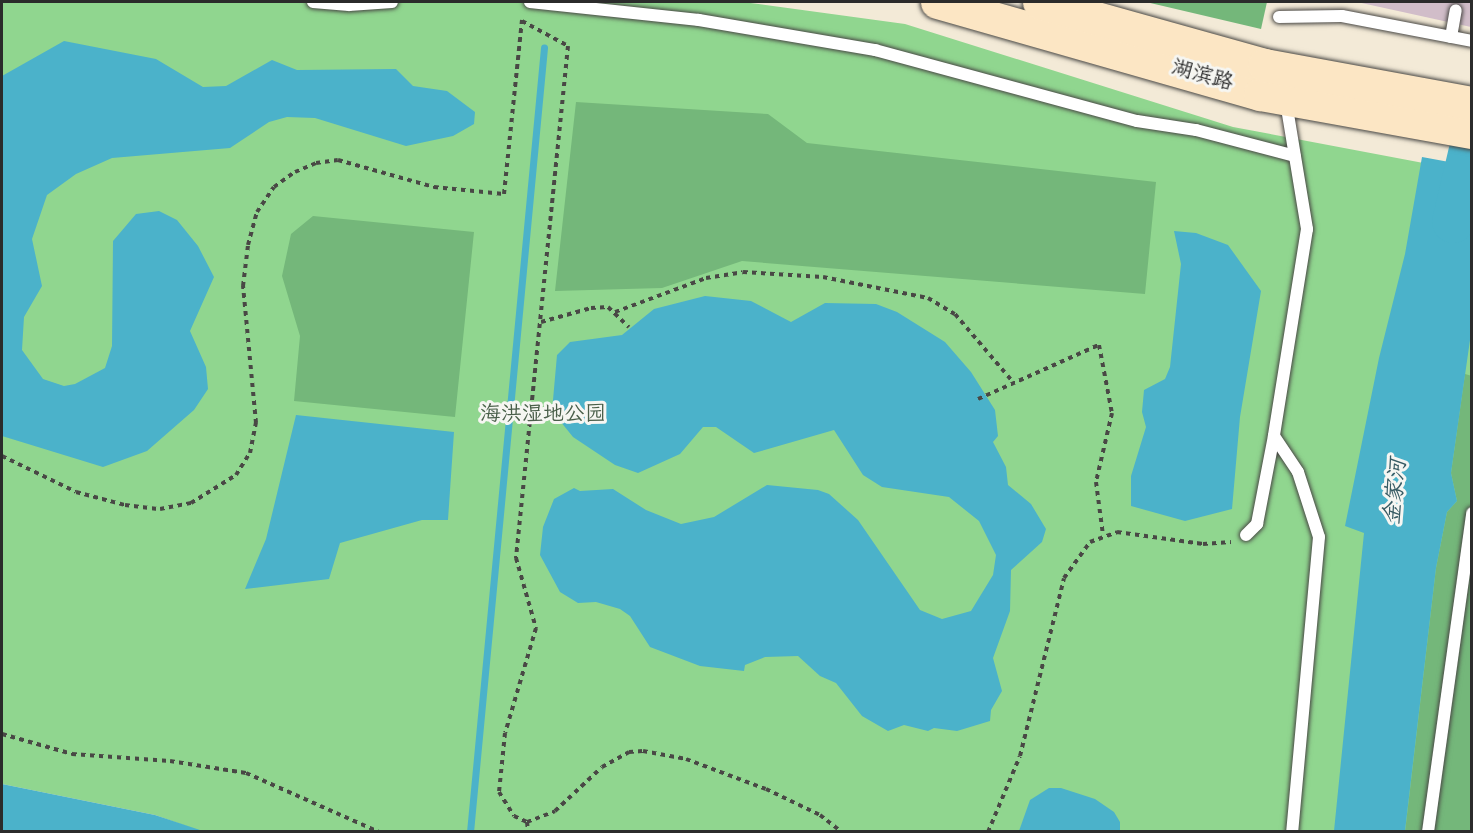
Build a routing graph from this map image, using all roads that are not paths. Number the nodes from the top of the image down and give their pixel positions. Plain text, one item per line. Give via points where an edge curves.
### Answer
1 (313, 2) edge
2 (392, 2) edge
3 (937, 2) edge
4 (1039, 2) edge
5 (526, 6) edge
6 (1456, 10) dead end
7 (1279, 17) dead end
8 (1455, 38) junction
9 (1472, 41) edge
10 (1285, 98) junction
11 (1472, 103) edge
12 (1406, 106) junction
13 (1472, 132) edge
14 (1295, 156) junction
15 (1274, 436) junction
16 (1472, 513) edge
17 (1246, 535) road end
18 (1292, 831) edge
19 (1428, 831) edge

1 - 2 lane
3 - 10 main road, 湖滨路
4 - 12 main road, 湖滨路
5 - 14 lane via 699,20 875,50 1137,121 1196,130
6 - 8 lane
7 - 8 lane via 1342,16
8 - 9 lane
10 - 12 main road, 湖滨路
10 - 14 lane
11 - 12 main road, 湖滨路
12 - 13 main road, 湖滨路
14 - 15 lane via 1307,229
15 - 17 lane via 1257,524
15 - 18 lane via 1298,472 1319,537
16 - 19 lane

